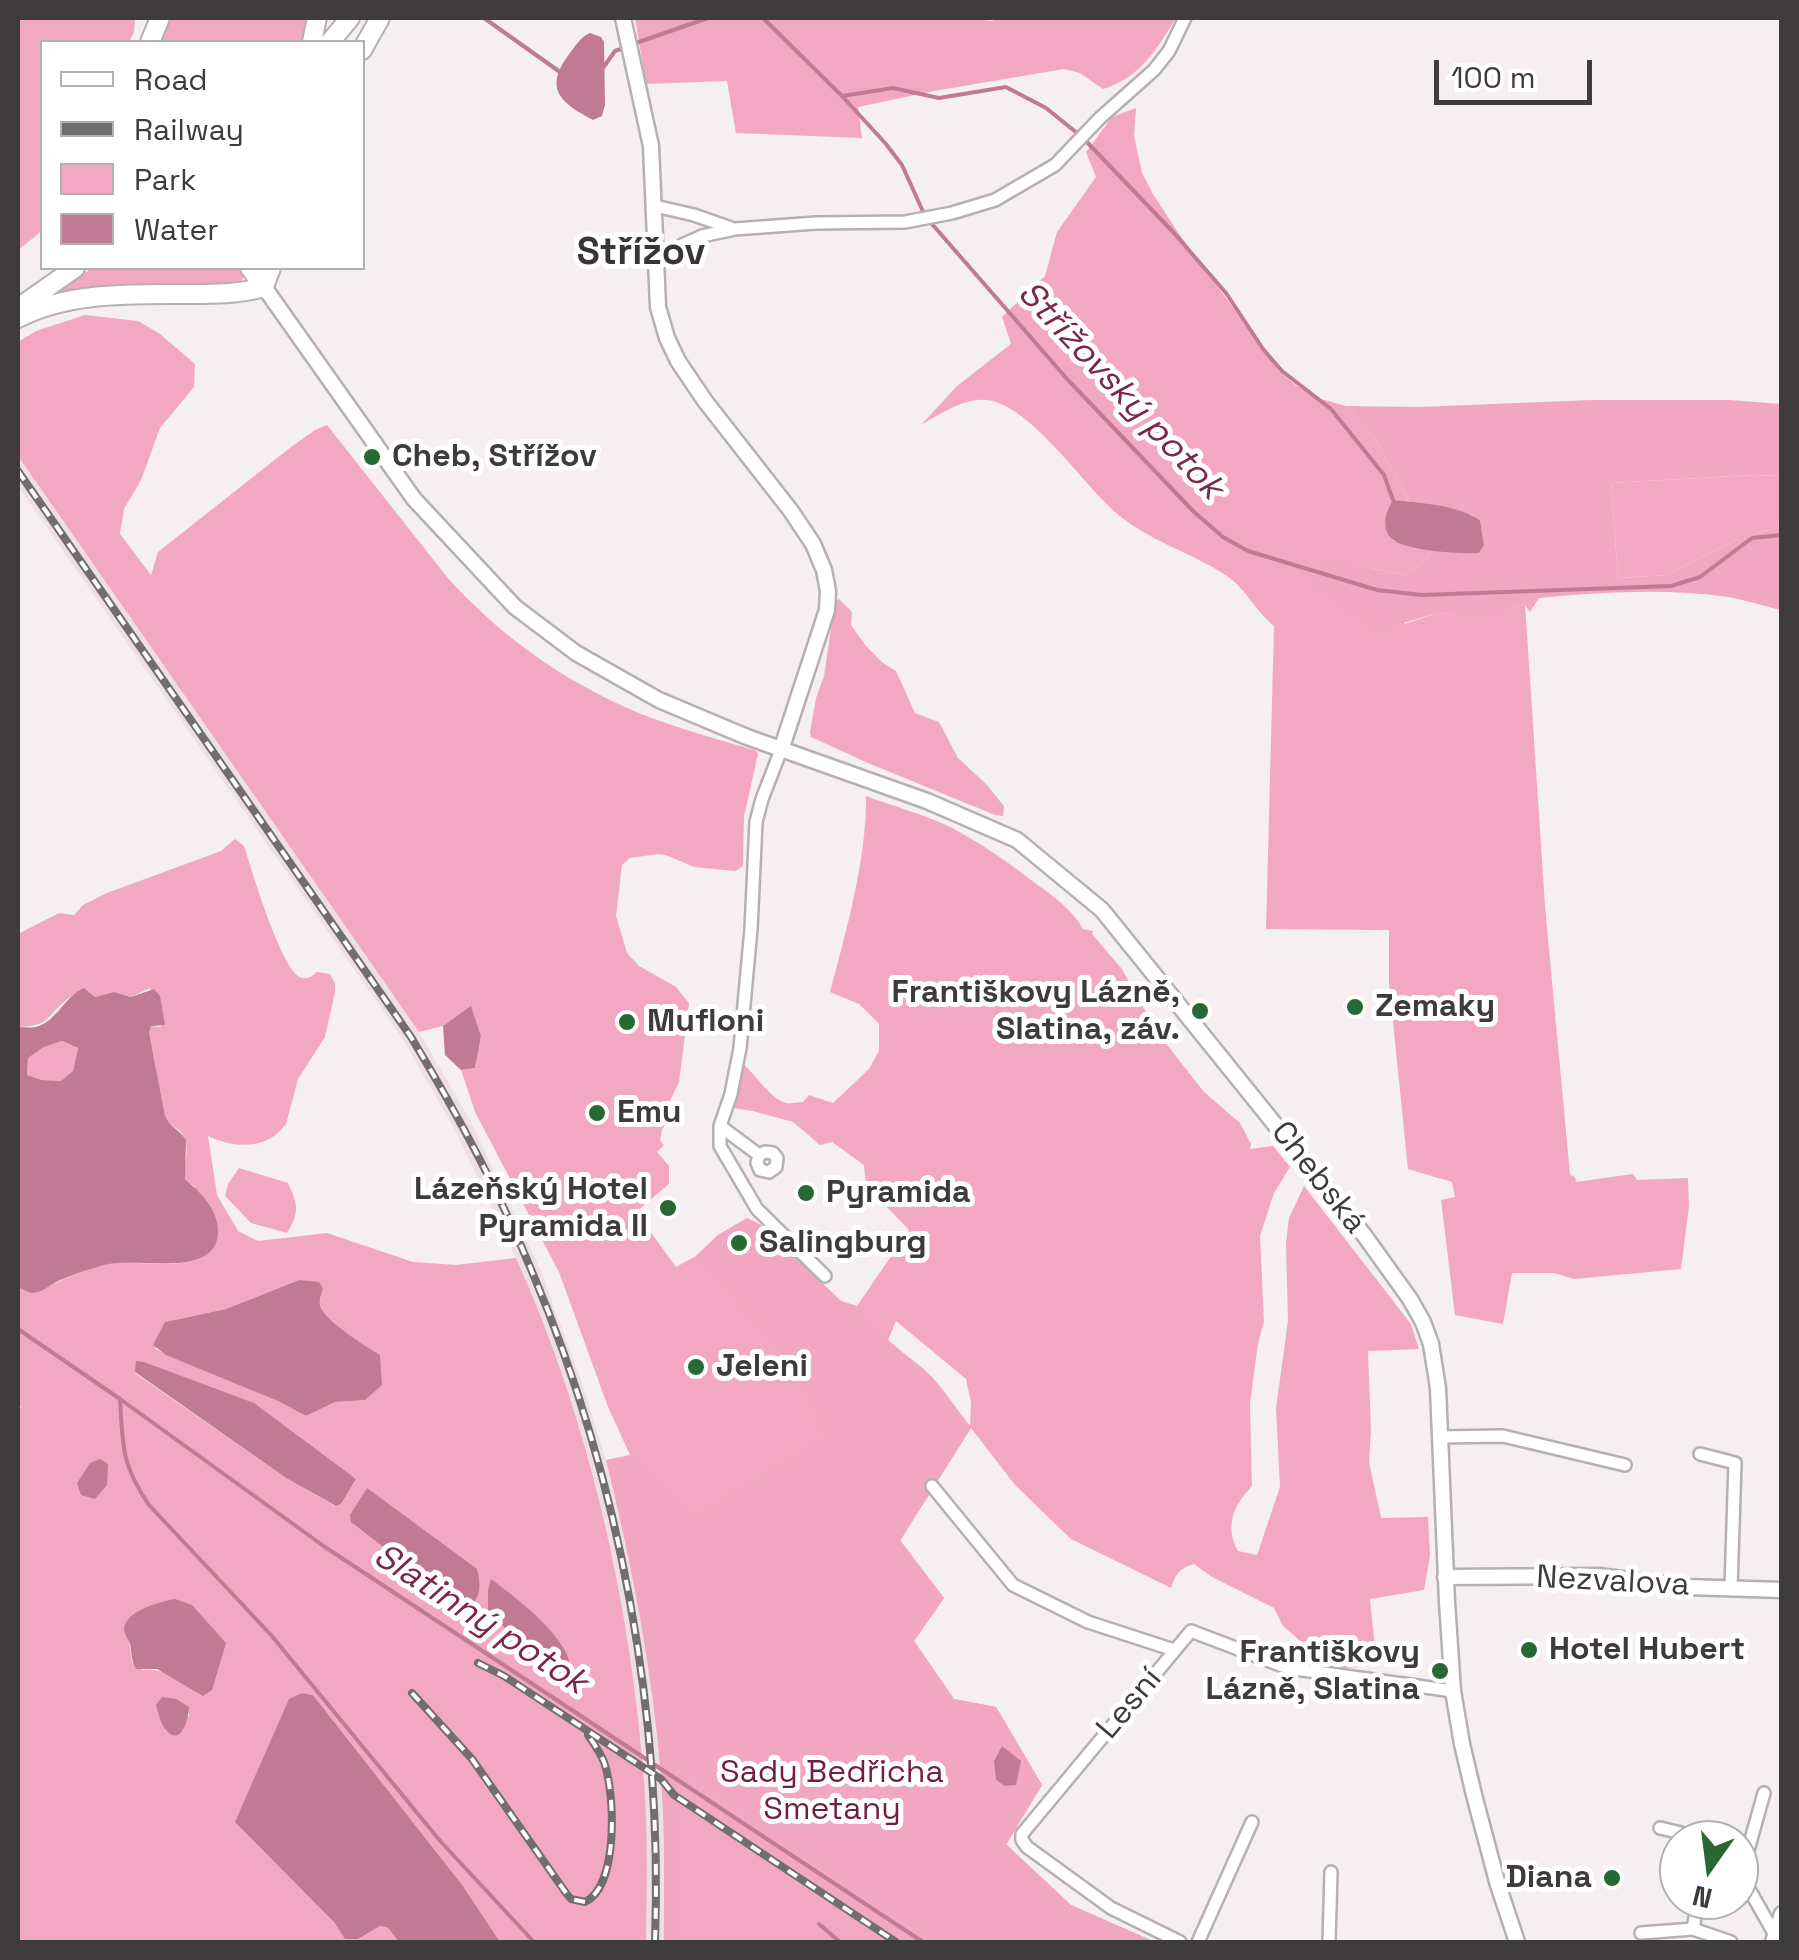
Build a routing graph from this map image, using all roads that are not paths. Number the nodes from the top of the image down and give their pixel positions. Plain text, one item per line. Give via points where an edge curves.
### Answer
1 (350, 18) edge
2 (372, 18) edge
3 (380, 18) edge
4 (1185, 18) edge
5 (624, 21) edge
6 (332, 40) edge
7 (354, 40) edge
8 (365, 45) edge
9 (655, 206) junction
10 (735, 229) junction
11 (657, 265) junction
12 (58, 270) edge
13 (73, 270) edge
14 (252, 270) edge
15 (270, 270) edge
16 (264, 286) junction
17 (18, 306) edge
18 (18, 318) edge
19 (781, 750) junction
20 (720, 1126) junction
21 (759, 1155) dead end
22 (825, 1276) dead end
23 (1440, 1437) junction
24 (1700, 1454) dead end
25 (1624, 1464) dead end
26 (932, 1486) dead end
27 (1445, 1577) junction
28 (1731, 1588) junction
29 (1782, 1590) edge
30 (1174, 1650) junction
31 (1453, 1691) junction
32 (1764, 1793) dead end
33 (1252, 1822) dead end
34 (1331, 1872) dead end
35 (1782, 1914) edge
36 (1694, 1920) edge
37 (1693, 1929) junction
38 (1641, 1933) dead end
39 (1774, 1939) edge
40 (1180, 1942) edge
41 (1198, 1942) edge
42 (1329, 1942) edge
43 (1517, 1942) edge
44 (1731, 1942) edge

1 - 6 highway
2 - 7 highway
3 - 8 highway
4 - 10 street via 1154,70 1054,165 995,200 905,222
5 - 9 street via 652,146
9 - 10 street
9 - 11 street
10 - 11 street via 682,245
11 - 19 street via 658,307 678,360 792,511 824,570 826,610
12 - 17 highway
13 - 17 highway
14 - 16 highway
15 - 16 highway
16 - 18 highway via 70,300
16 - 19 street, Chebská via 414,498 515,607 576,653 660,700
19 - 20 street via 756,822 740,1048
19 - 23 street, Chebská via 1016,840 1102,910 1410,1299 1430,1344
20 - 21 street
20 - 22 street via 720,1146 755,1206
23 - 25 street via 1503,1436
23 - 27 street, Chebská
24 - 28 street via 1736,1463
26 - 30 street via 1014,1585 1088,1622
27 - 28 street, Nezvalova via 1598,1576
27 - 31 street, Chebská
28 - 29 street, Nezvalova
30 - 31 street, Lesní via 1191,1631 1288,1668
30 - 40 street, Lesní via 1025,1827 1022,1840 1110,1908
31 - 43 street, Chebská via 1474,1795
32 - 39 street via 1741,1874
33 - 41 street
34 - 42 street
35 - 39 street
36 - 37 street
37 - 38 street
37 - 44 street

